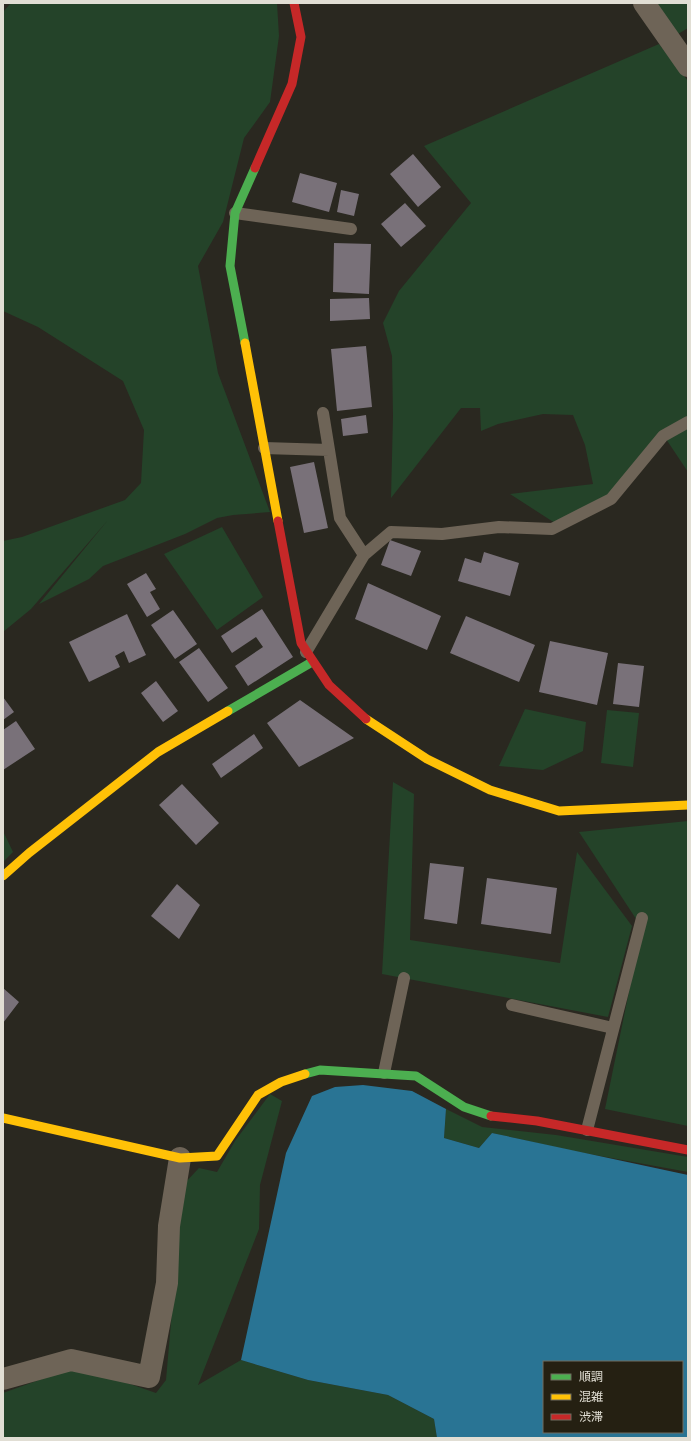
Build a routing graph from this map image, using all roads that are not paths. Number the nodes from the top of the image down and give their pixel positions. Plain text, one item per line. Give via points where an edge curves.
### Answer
1 (294, 3) edge
2 (644, 3) edge
3 (688, 66) edge
4 (235, 213) junction
5 (351, 229) dead end
6 (323, 413) dead end
7 (685, 427) edge
8 (264, 448) junction
9 (329, 450) junction
10 (364, 555) junction
11 (309, 657) junction
12 (688, 804) edge
13 (3, 876) edge
14 (642, 918) dead end
15 (404, 978) dead end
16 (512, 1005) dead end
17 (613, 1028) junction
18 (384, 1073) junction
19 (3, 1118) edge
20 (587, 1130) junction
21 (688, 1150) edge
22 (180, 1158) junction
23 (3, 1379) edge

1 - 4 street via 301,37 292,84
2 - 3 street
4 - 5 lane
4 - 8 street via 230,266
6 - 9 lane
7 - 10 lane via 663,436 611,499 552,529 499,527 442,534 391,532
8 - 9 lane
8 - 11 street via 301,643
9 - 10 lane via 340,518
10 - 11 lane
11 - 12 street via 329,685 362,716 427,759 490,790 559,811
11 - 13 street via 158,752
14 - 17 lane
15 - 18 lane
16 - 17 lane
17 - 20 lane
18 - 20 street via 416,1076 464,1107 487,1116
18 - 22 street via 320,1070 281,1082 258,1095 217,1156
19 - 22 street
20 - 21 street
22 - 23 street via 168,1226 167,1283 149,1377 71,1360

